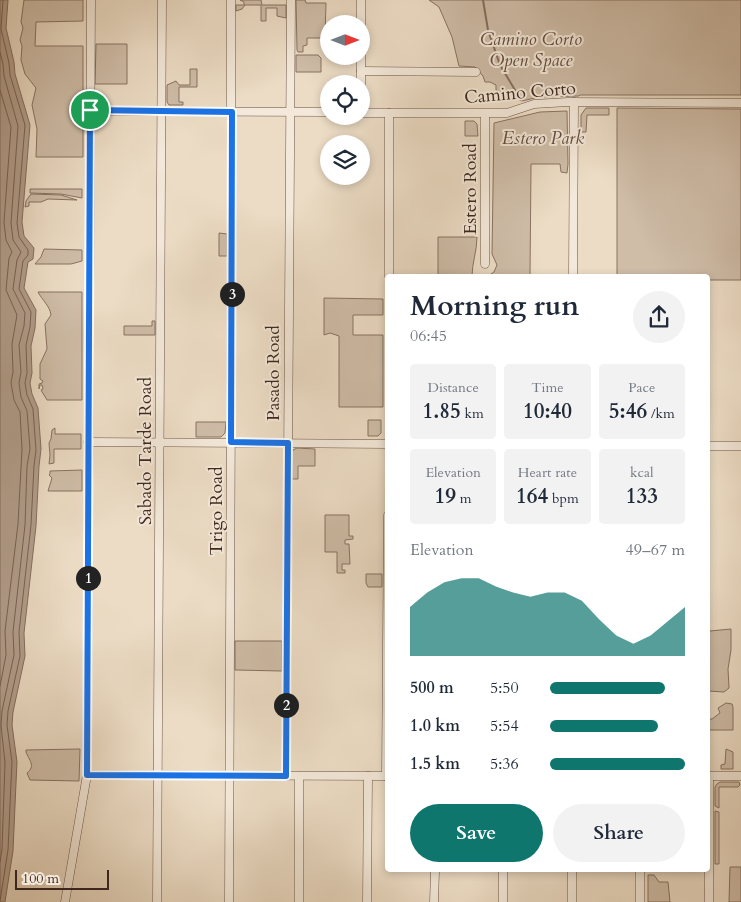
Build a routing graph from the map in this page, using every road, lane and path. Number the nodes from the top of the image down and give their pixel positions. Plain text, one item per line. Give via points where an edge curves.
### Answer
1 (91, 0) edge
2 (162, 0) edge
3 (231, 0) edge
4 (291, 0) edge
5 (361, 0) edge
6 (361, 15) edge
7 (361, 65) edge
8 (361, 72) junction
9 (476, 72) dead end
10 (361, 75) edge
11 (574, 102) junction
12 (741, 103) edge
13 (90, 110) junction
14 (162, 111) junction
15 (232, 112) junction
16 (290, 112) junction
17 (320, 112) edge
18 (370, 113) edge
19 (389, 113) junction
20 (485, 114) junction
21 (485, 264) dead end
22 (388, 274) edge
23 (573, 274) edge
24 (88, 442) junction
25 (160, 442) junction
26 (231, 442) junction
27 (288, 443) junction
28 (385, 444) edge
29 (710, 446) edge
30 (741, 446) edge
31 (87, 775) junction
32 (157, 775) junction
33 (230, 776) junction
34 (286, 776) junction
35 (299, 776) junction
36 (368, 776) junction
37 (385, 776) edge
38 (710, 776) edge
39 (741, 776) edge
40 (435, 872) edge
41 (503, 872) edge
42 (572, 872) edge
43 (640, 872) edge
44 (709, 872) edge
45 (65, 902) edge
46 (157, 902) edge
47 (229, 902) edge
48 (299, 902) edge
49 (367, 902) edge
50 (434, 902) edge
51 (503, 902) edge
52 (572, 902) edge
53 (640, 902) edge
54 (709, 902) edge

1 - 13 street
2 - 14 street, Sabado Tarde Road
3 - 15 street, Trigo Road
4 - 16 street, Pasado Road
5 - 6 street
7 - 8 street
8 - 9 street
8 - 10 street
11 - 12 street, Camino Corto
11 - 20 street, Camino Corto via 534,104 506,113
11 - 23 street
13 - 14 street
13 - 24 street
14 - 15 street
14 - 25 street, Sabado Tarde Road
15 - 16 street
15 - 26 street, Trigo Road
16 - 17 street
16 - 27 street, Pasado Road
18 - 19 street, Camino Corto
19 - 20 street, Camino Corto
19 - 22 street
20 - 21 street, Estero Road
24 - 25 street
24 - 31 street
25 - 26 street
25 - 32 street, Sabado Tarde Road
26 - 27 street
26 - 33 street, Trigo Road
27 - 28 street
27 - 34 street, Pasado Road
29 - 30 street
31 - 32 street
31 - 45 street
32 - 33 street
32 - 46 street, Sabado Tarde Road
33 - 34 street
33 - 47 street, Trigo Road
34 - 35 street
35 - 36 street
35 - 48 street
36 - 37 street
36 - 49 street
38 - 39 street
40 - 50 street
41 - 51 street
42 - 52 street
43 - 53 street
44 - 54 street

